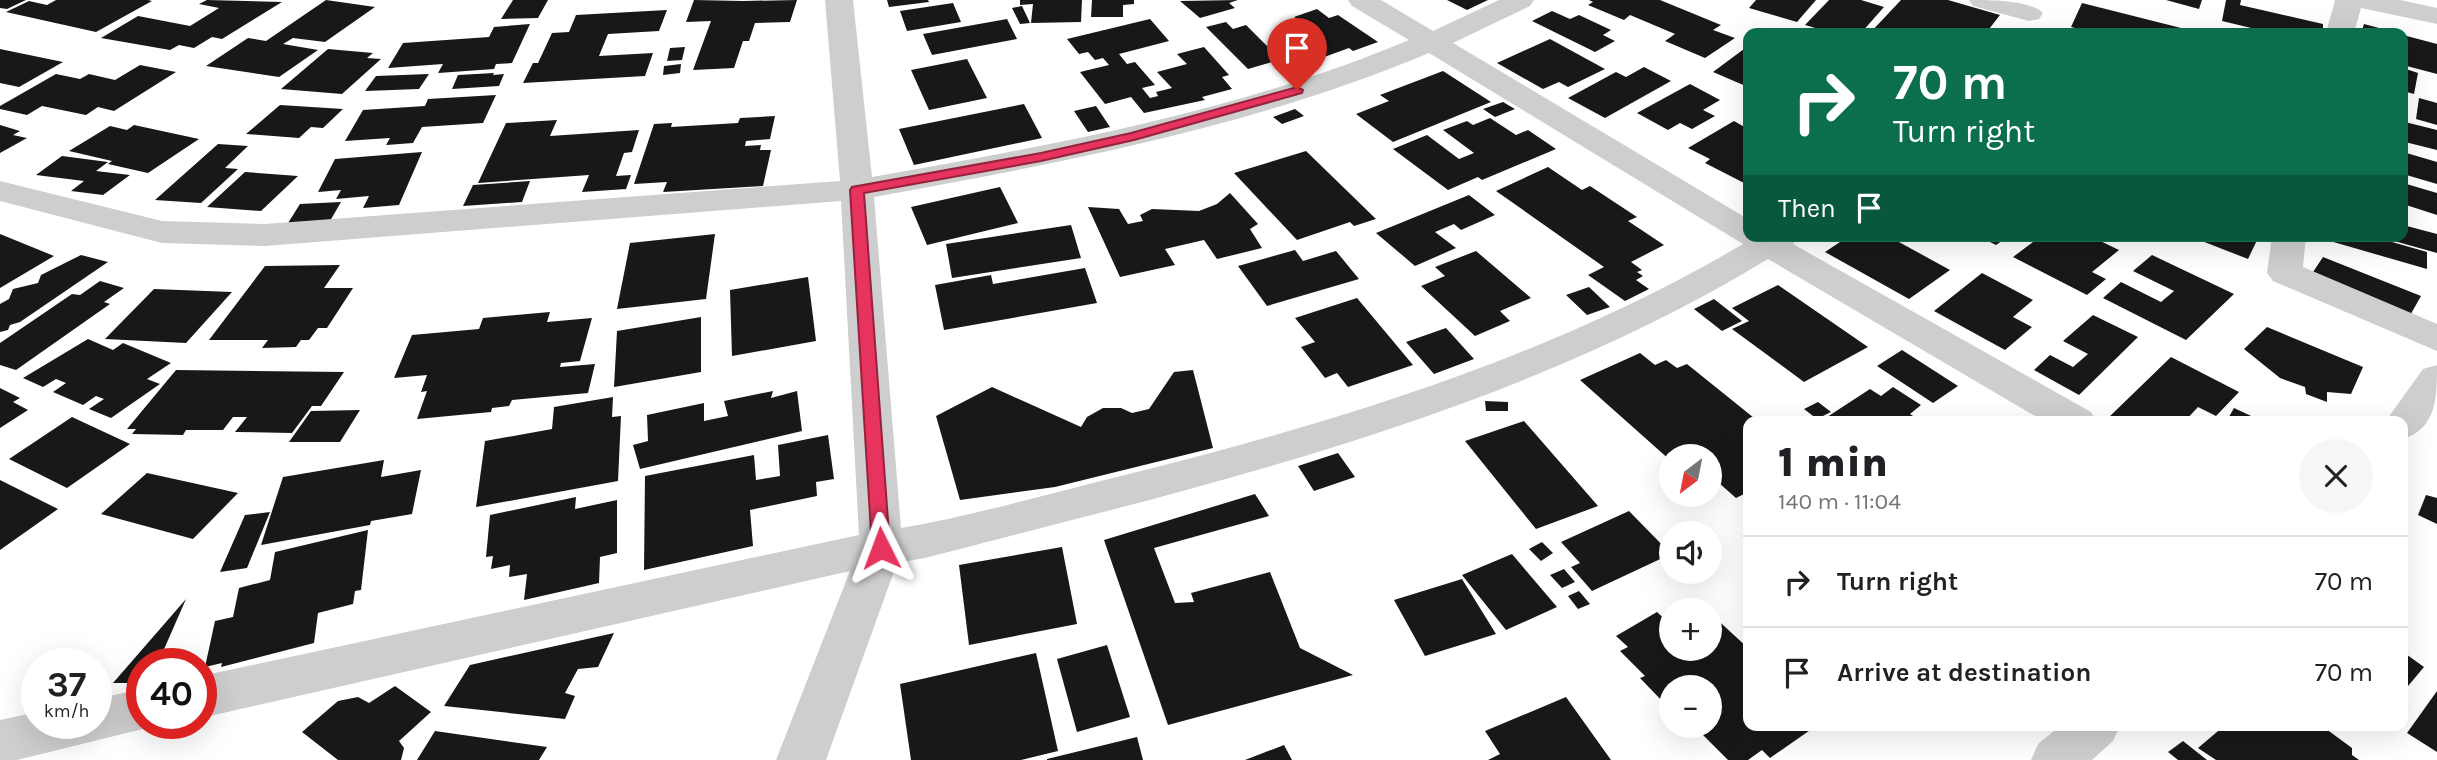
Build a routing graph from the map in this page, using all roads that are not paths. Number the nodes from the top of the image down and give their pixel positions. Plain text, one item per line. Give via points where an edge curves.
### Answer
1 (839, 0) edge
2 (1362, 0) edge
3 (1520, 0) edge
4 (1983, 0) edge
5 (2349, 0) edge
6 (2361, 0) edge
7 (2027, 16) edge
8 (2437, 16) edge
9 (2341, 28) edge
10 (1430, 42) junction
11 (857, 190) junction
12 (5, 197) edge
13 (1743, 227) edge
14 (1757, 242) edge
15 (1769, 242) edge
16 (2288, 242) edge
17 (2437, 338) edge
18 (2437, 379) edge
19 (2067, 416) edge
20 (2408, 418) edge
21 (881, 548) junction
22 (217, 693) edge
23 (21, 737) edge
24 (0, 742) edge
25 (802, 760) edge

1 - 11 street
2 - 10 street
3 - 10 street
4 - 7 street
5 - 9 street
6 - 8 street
10 - 11 street via 1297,90 1134,136
10 - 13 street
11 - 12 street via 265,235 162,232
11 - 21 street
14 - 21 street via 1705,282 1617,326 1381,419 1254,458 925,541
15 - 19 street
16 - 17 street via 2285,273
18 - 20 street
21 - 22 street
21 - 25 street
23 - 24 street

